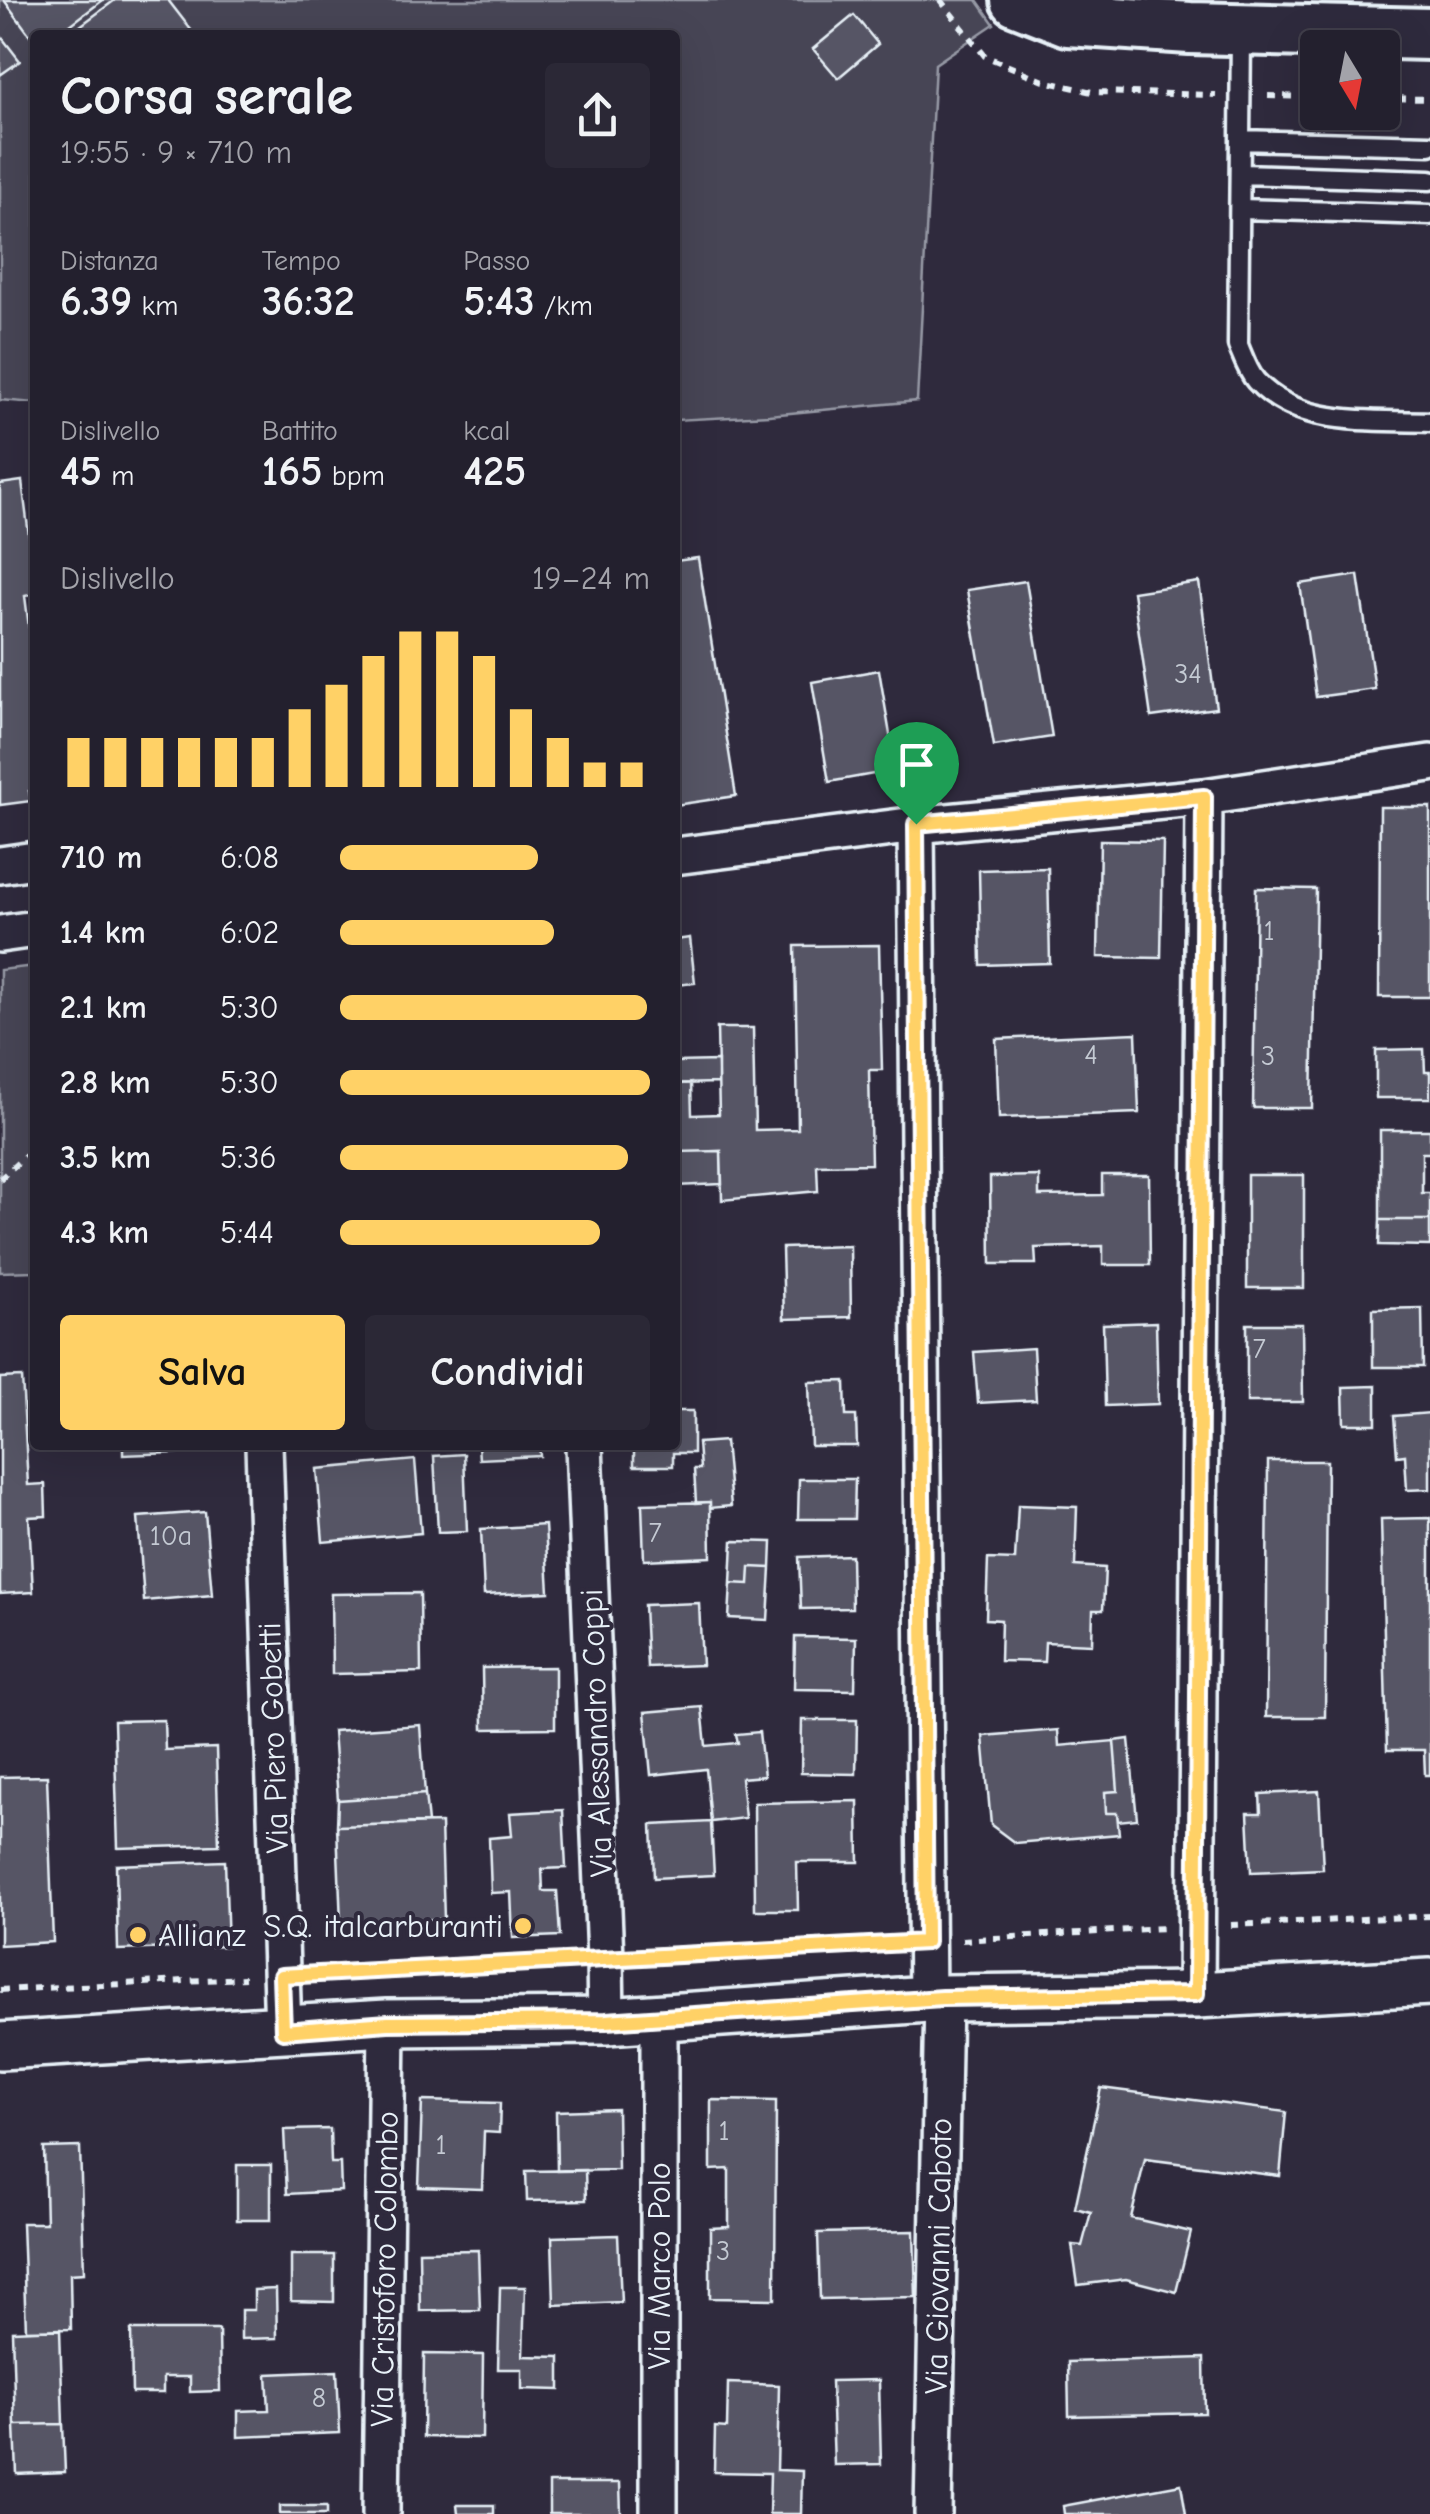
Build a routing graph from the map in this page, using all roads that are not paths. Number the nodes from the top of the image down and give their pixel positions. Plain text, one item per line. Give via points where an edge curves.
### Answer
1 (1017, 0) edge
2 (1190, 14) edge
3 (1241, 29) junction
4 (1430, 34) edge
5 (1240, 140) junction
6 (1430, 145) edge
7 (1240, 174) junction
8 (1430, 180) edge
9 (1240, 209) junction
10 (1430, 215) edge
11 (1430, 422) edge
12 (1430, 764) edge
13 (1204, 797) junction
14 (916, 824) junction
15 (680, 855) edge
16 (30, 861) edge
17 (0, 865) edge
18 (30, 930) edge
19 (0, 934) edge
20 (264, 1450) edge
21 (584, 1450) edge
22 (1430, 1982) edge
23 (1196, 1994) junction
24 (934, 1999) junction
25 (658, 2018) junction
26 (606, 2021) junction
27 (388, 2023) junction
28 (283, 2031) junction
29 (0, 2046) edge
30 (381, 2514) edge
31 (659, 2514) edge
32 (933, 2514) edge

1 - 2 main road via 1068,20
2 - 3 main road
3 - 4 main road
3 - 5 lane
5 - 6 lane
5 - 7 lane
7 - 8 lane
7 - 9 lane
9 - 10 lane
9 - 11 lane via 1238,346 1254,379 1284,403 1322,416
12 - 13 street
13 - 14 street
13 - 23 street
14 - 15 street
14 - 24 street, Via Giovanni Caboto via 926,1942
16 - 17 street
18 - 19 street
20 - 28 street, Via Piero Gobetti
21 - 26 street, Via Alessandro Coppi
22 - 23 street
23 - 24 street
24 - 25 street
24 - 32 street, Via Giovanni Caboto
25 - 26 street
25 - 31 street, Via Marco Polo
26 - 27 street
27 - 28 street
27 - 30 street, Via Cristoforo Colombo
28 - 29 street

